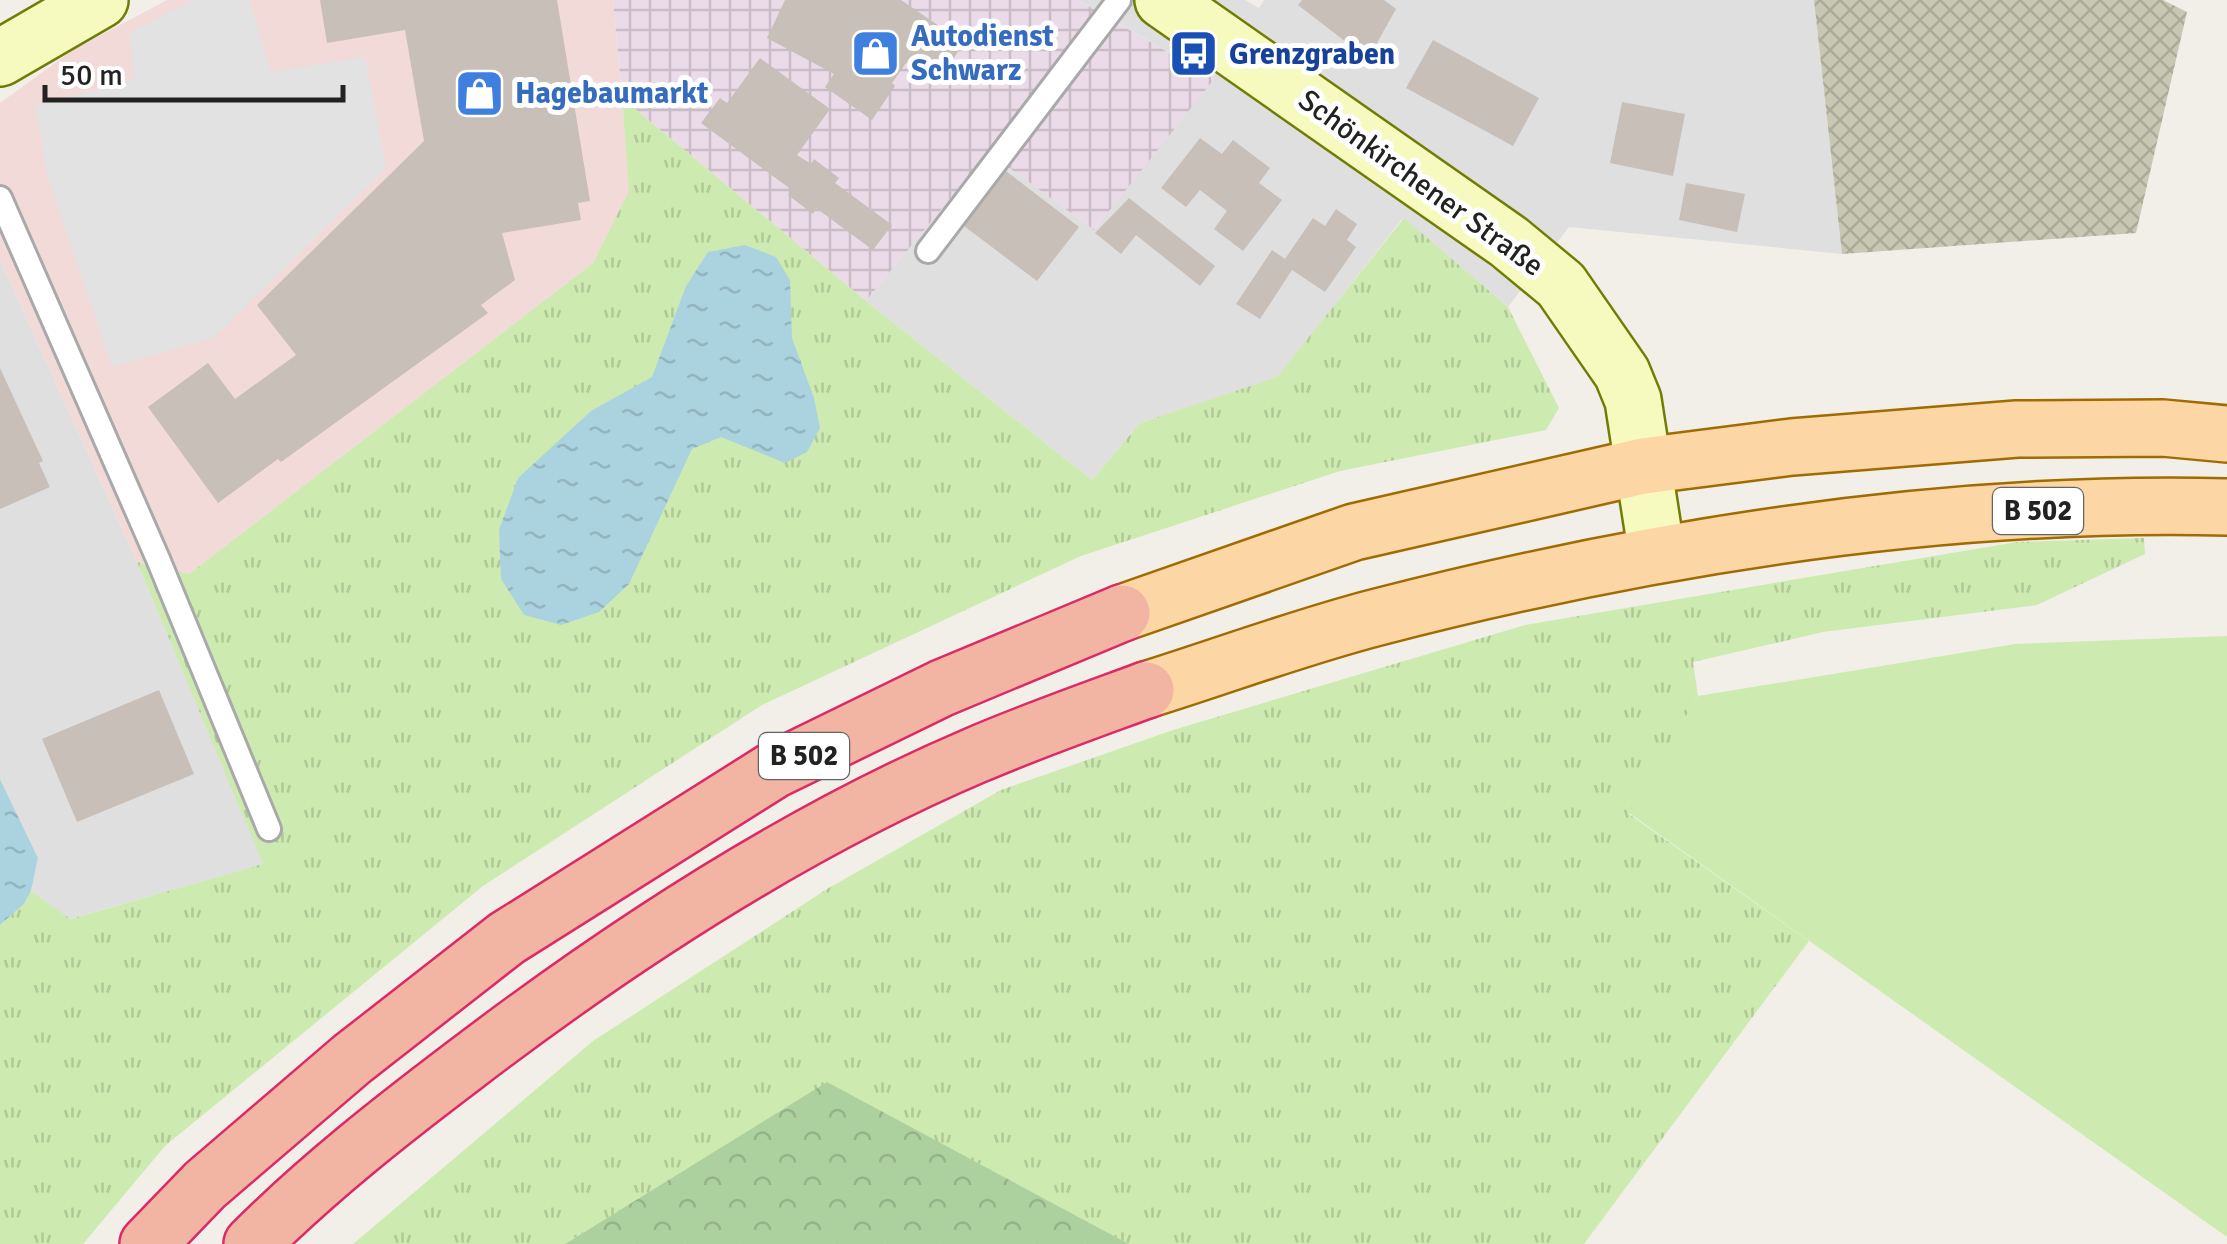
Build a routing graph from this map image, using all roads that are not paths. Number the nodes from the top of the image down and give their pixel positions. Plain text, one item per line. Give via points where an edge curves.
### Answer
1 (100, 0) edge
2 (1118, 0) edge
3 (1162, 0) edge
4 (0, 58) edge
5 (0, 198) edge
6 (928, 251) dead end
7 (2227, 434) edge
8 (1643, 466) junction
9 (2227, 507) edge
10 (1658, 555) junction
11 (1122, 613) joint
12 (1146, 690) joint
13 (269, 829) dead end
14 (148, 1244) edge
15 (252, 1244) edge

1 - 4 main road
2 - 6 lane
3 - 8 main road, Schönkirchener Straße via 1562,284 1622,373
5 - 13 lane
7 - 8 main road, B 502 via 2017,430
8 - 10 main road, Schönkirchener Straße
8 - 11 main road, B 502 via 1354,532
9 - 10 main road, B 502 via 2013,512
10 - 12 main road, B 502 via 1376,617
11 - 14 highway, B 502 via 942,688 774,770 507,938 352,1059 205,1185
12 - 15 highway, B 502 via 973,756 810,836 665,924 414,1103

